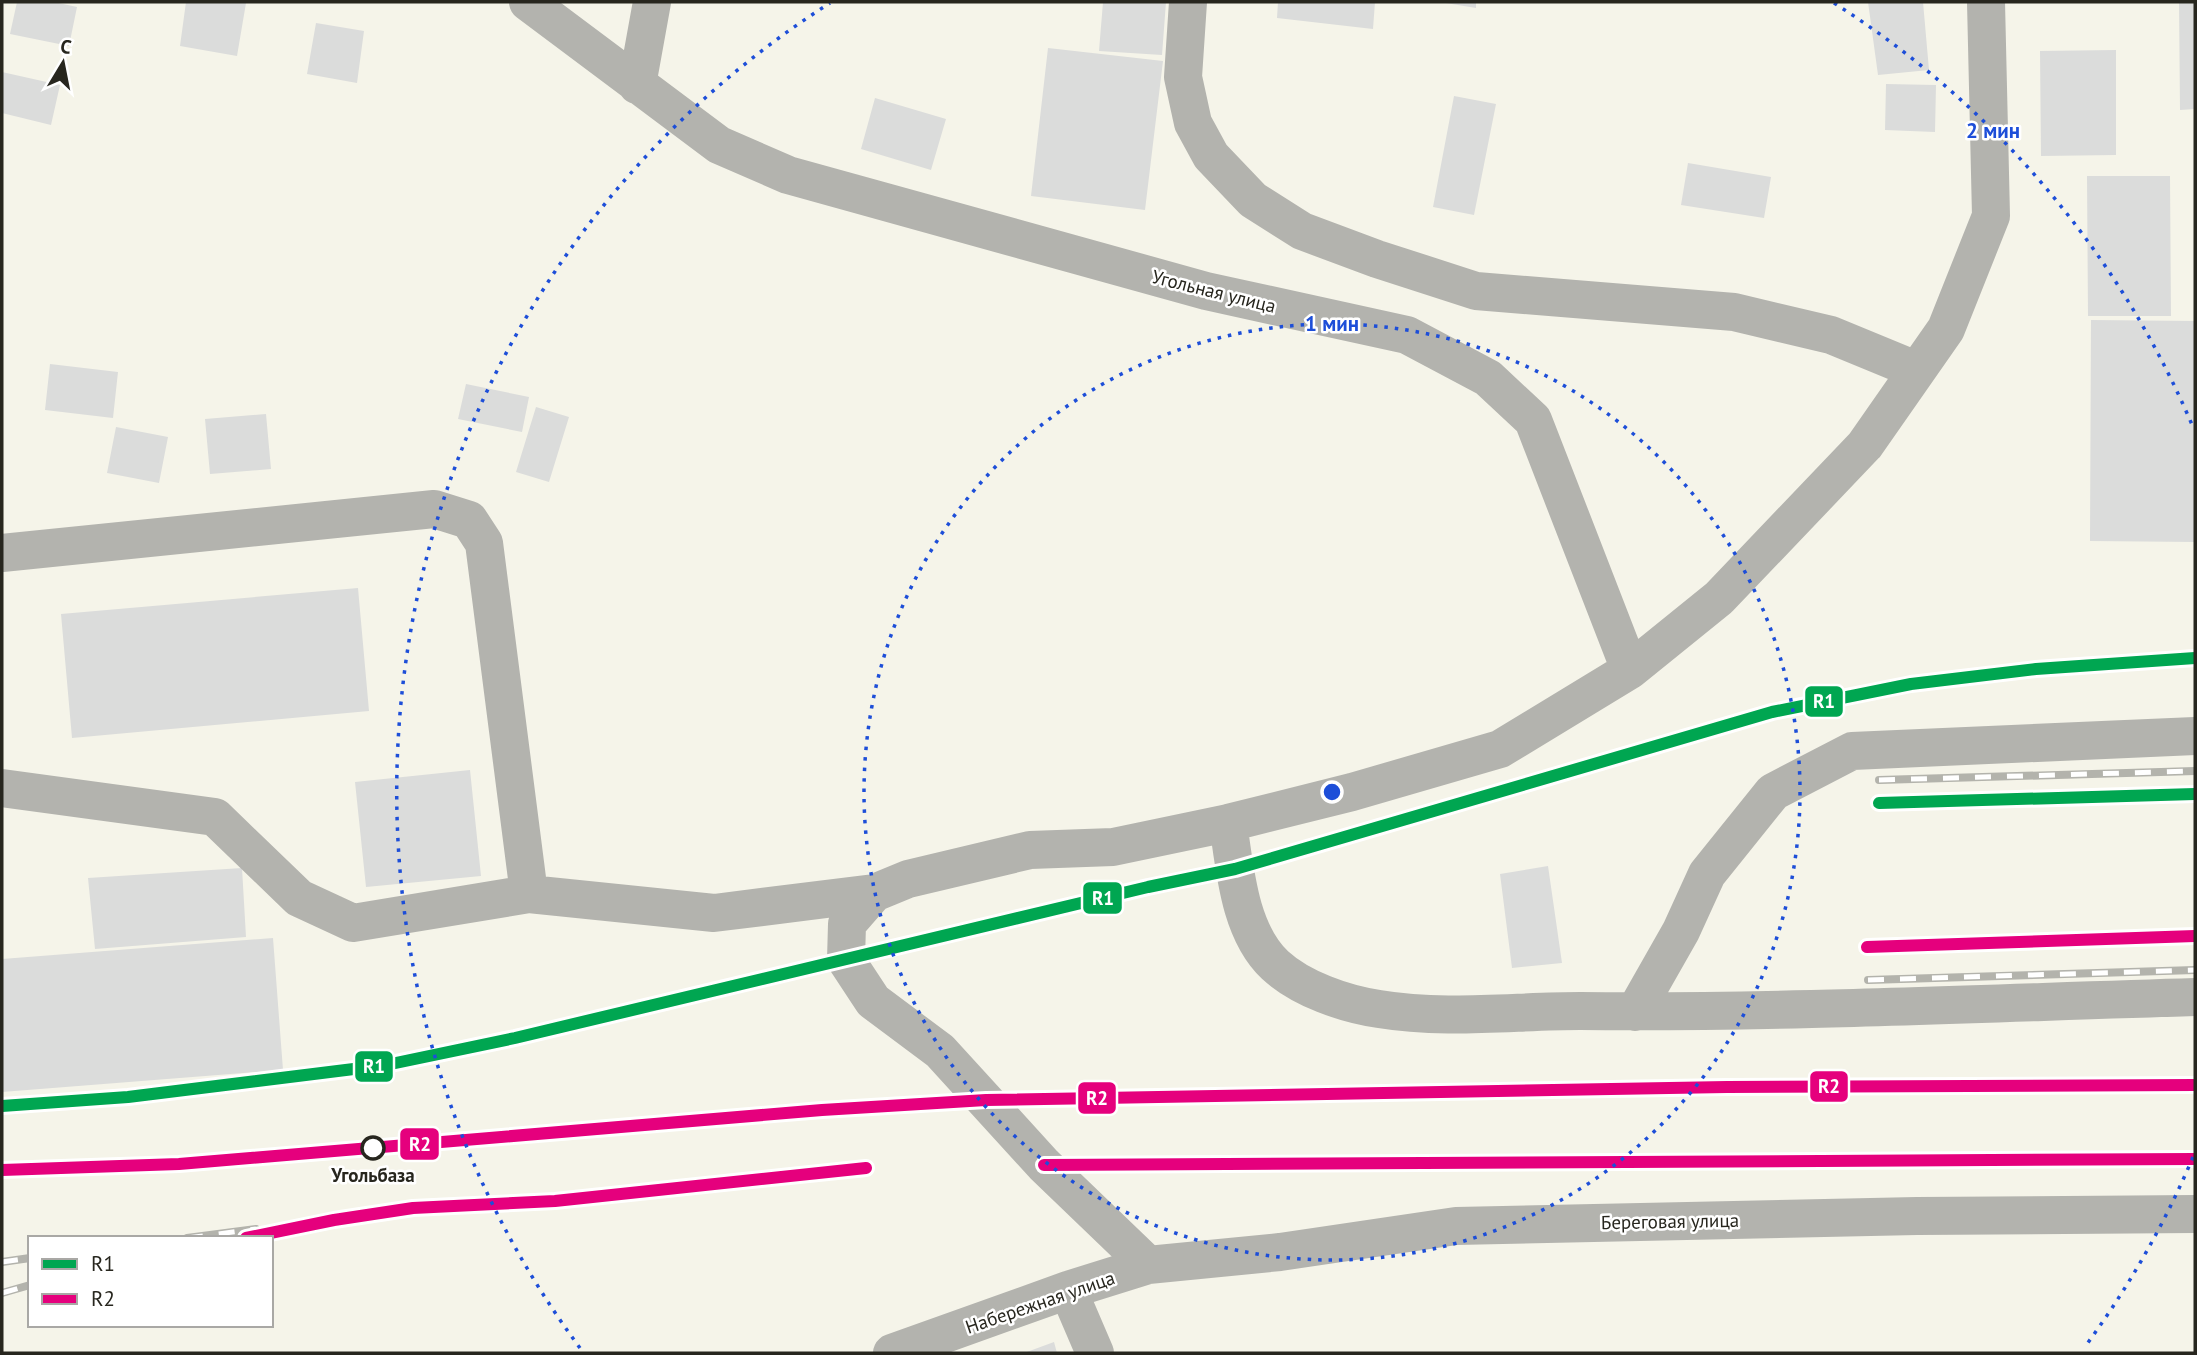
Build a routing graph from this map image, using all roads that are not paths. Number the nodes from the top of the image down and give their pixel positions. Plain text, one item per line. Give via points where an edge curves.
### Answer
1 (528, 2) edge
2 (652, 2) edge
3 (1188, 2) edge
4 (1986, 2) edge
5 (637, 85) junction
6 (1916, 370) junction
7 (2, 553) edge
8 (1630, 670) junction
9 (2195, 736) edge
10 (2, 788) edge
11 (1228, 823) junction
12 (874, 893) junction
13 (529, 894) junction
14 (2195, 997) edge
15 (1635, 1012) junction
16 (2195, 1214) edge
17 (1148, 1265) junction
18 (1068, 1290) junction
19 (892, 1353) edge
20 (1095, 1353) edge

1 - 5 street, Угольная улица
2 - 5 street
3 - 6 street via 1184,77 1193,123 1211,156 1254,200 1302,231 1476,291 1734,312 1831,335
4 - 6 street via 1991,216 1946,330
5 - 8 street, Угольная улица via 719,145 788,175 1206,291 1407,335 1488,378 1532,420
6 - 8 street via 1865,445 1718,598
7 - 13 street via 434,509 469,520 484,543
8 - 11 street via 1500,748
9 - 15 street via 1852,751 1773,792 1707,874
10 - 13 street via 215,817 299,898 352,923
11 - 12 street via 1113,846 1030,850 908,879
11 - 15 street via 1253,937 1275,965 1305,985 1379,1009 1445,1014
12 - 13 street via 714,913
12 - 17 street via 847,923 846,960 873,1001 940,1051 1044,1165
14 - 15 street
16 - 17 street, Береговая улица via 1456,1226 1280,1252
17 - 18 street, Набережная улица
18 - 19 street, Набережная улица
18 - 20 street

